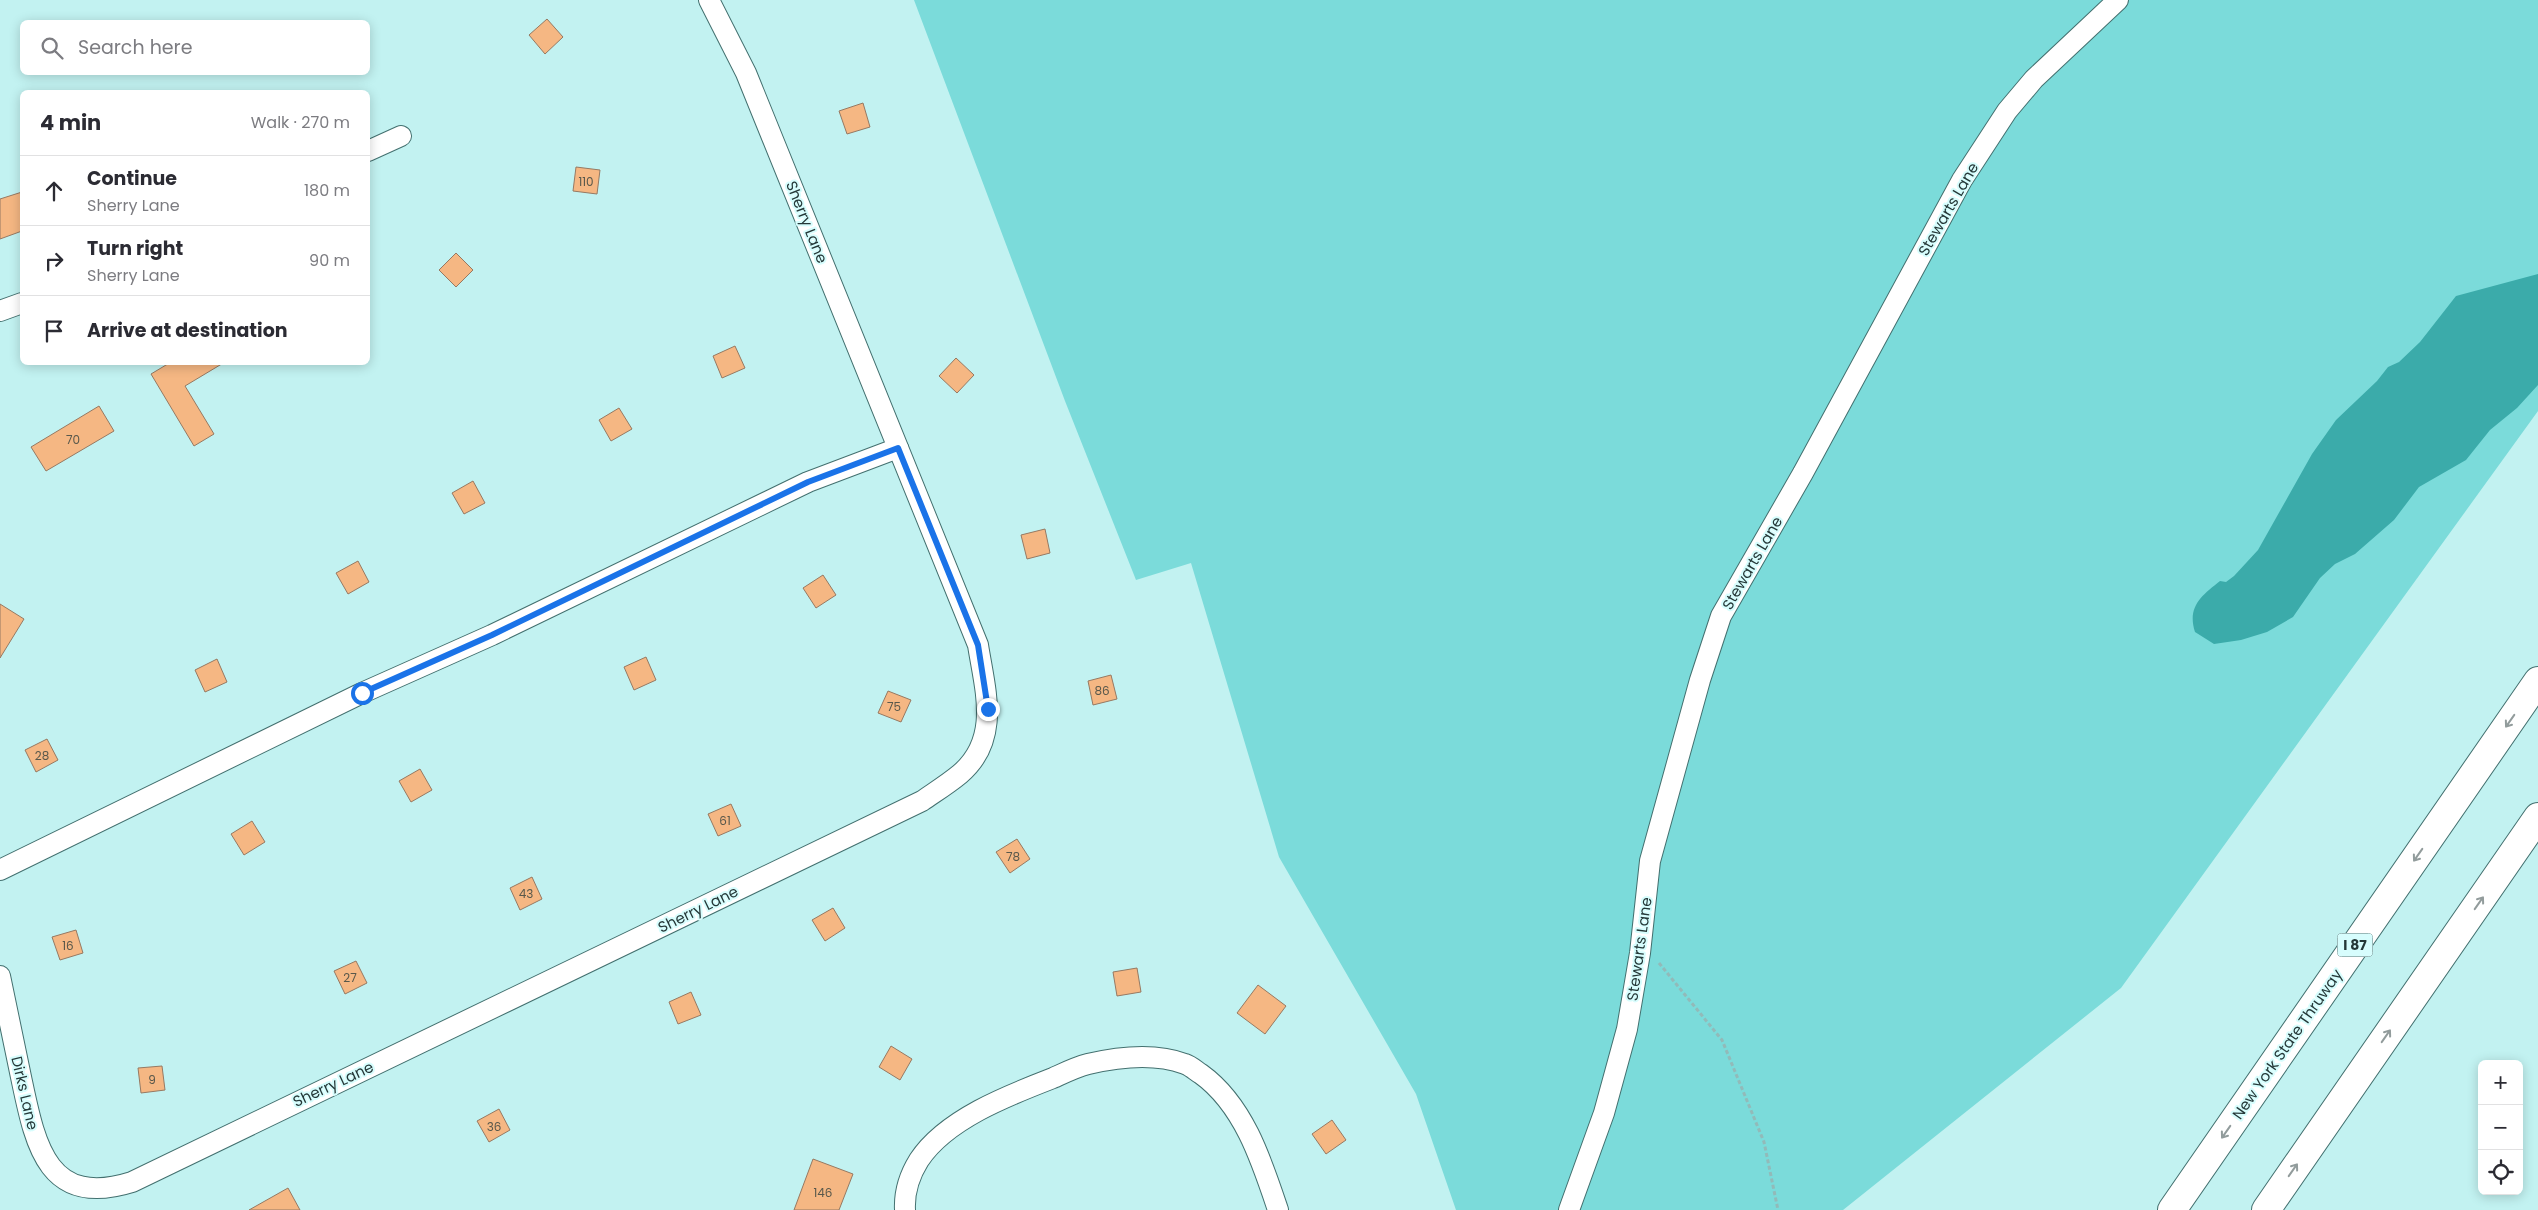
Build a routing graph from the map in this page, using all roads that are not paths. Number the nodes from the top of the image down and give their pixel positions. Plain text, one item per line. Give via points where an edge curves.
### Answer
1 (709, 0) edge
2 (2118, 0) edge
3 (401, 136) dead end
4 (370, 150) edge
5 (20, 304) edge
6 (0, 311) edge
7 (898, 448) junction
8 (2538, 681) edge
9 (2538, 817) edge
10 (0, 870) edge
11 (0, 976) edge
12 (8, 1051) edge
13 (115, 1187) joint
14 (905, 1210) edge
15 (1278, 1210) edge
16 (1569, 1210) edge
17 (2172, 1210) edge
18 (2266, 1210) edge

1 - 7 street, Sherry Lane via 746,73
2 - 16 street, Stewarts Lane via 2029,86 2007,112 1962,180 1722,616 1700,680 1650,861 1628,1029 1604,1113
3 - 4 street
5 - 6 street
7 - 10 street via 808,482 492,635 353,697
7 - 13 street, Sherry Lane via 978,645 988,709 986,736 961,773 914,805 132,1182
8 -> 17 highway, New York State Thruway / I 87
18 -> 9 highway
11 - 12 street, Dirks Lane
12 - 13 street, Dirks Lane via 33,1135 46,1162 67,1181 93,1189
14 - 15 street via 904,1195 908,1181 920,1159 947,1130 1024,1089 1087,1065 1124,1058 1160,1058 1186,1064 1217,1086 1237,1111

